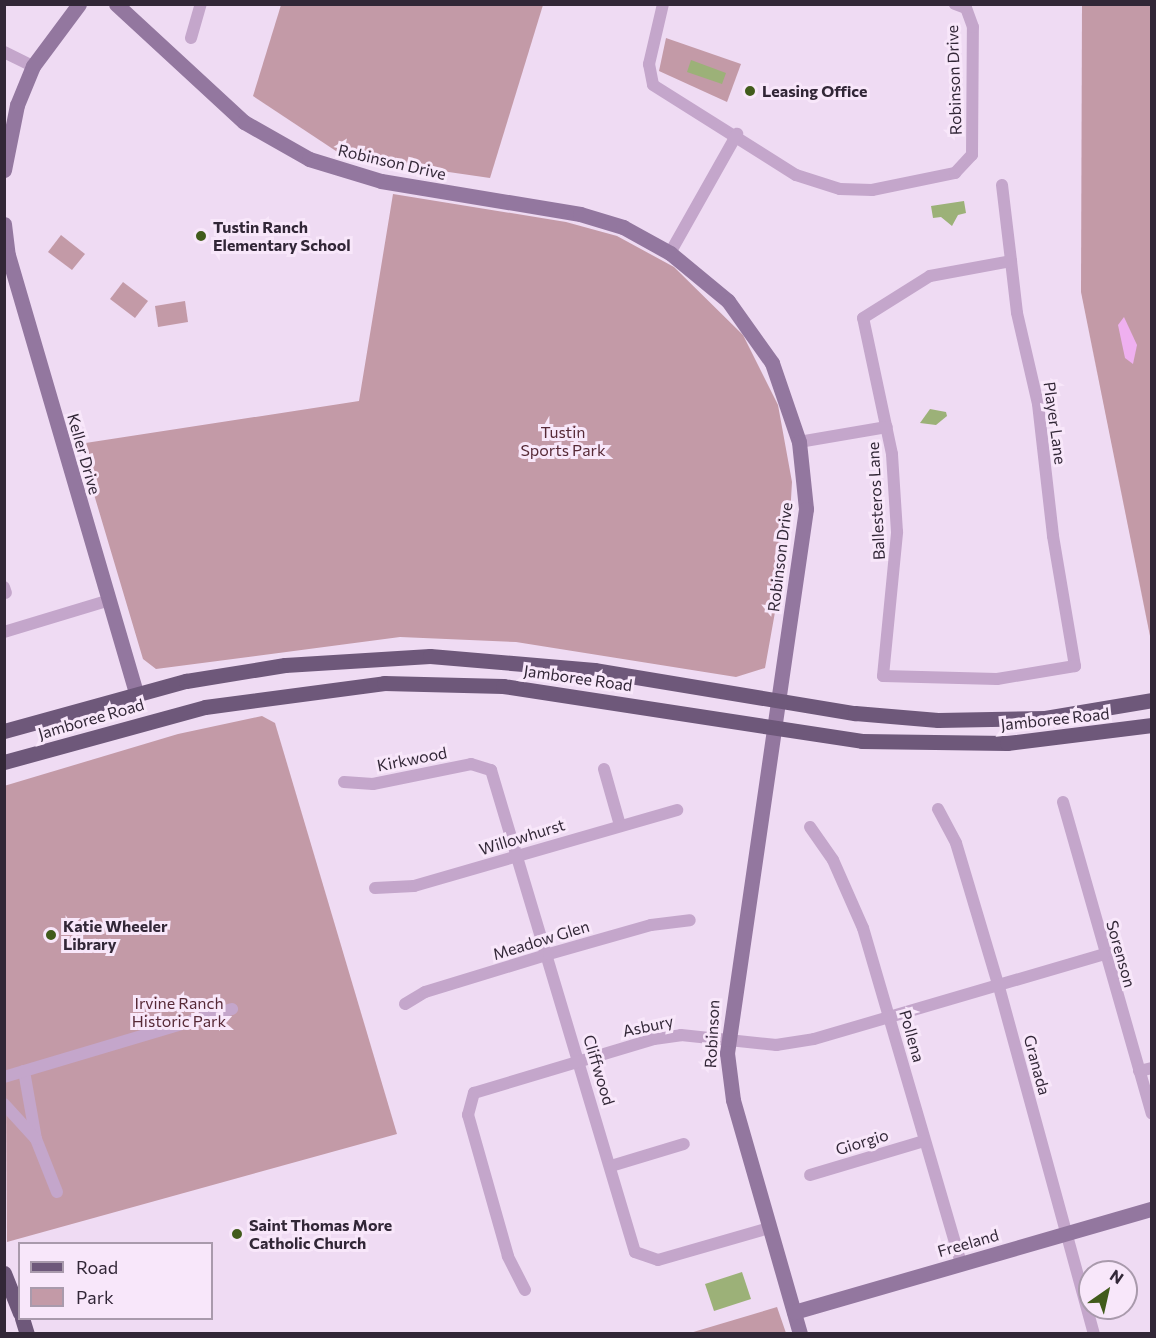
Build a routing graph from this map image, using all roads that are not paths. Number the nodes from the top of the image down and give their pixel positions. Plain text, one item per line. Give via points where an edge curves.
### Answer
1 (79, 4) edge
2 (116, 4) edge
3 (201, 4) edge
4 (663, 4) edge
5 (955, 4) edge
6 (191, 38) dead end
7 (4, 52) edge
8 (33, 66) junction
9 (737, 134) junction
10 (4, 170) edge
11 (1002, 185) dead end
12 (4, 224) edge
13 (670, 253) junction
14 (1011, 261) junction
15 (887, 427) junction
16 (799, 442) junction
17 (107, 601) junction
18 (4, 632) edge
19 (883, 676) joint
20 (136, 692) junction
21 (1152, 700) edge
22 (778, 701) junction
23 (4, 721) edge
24 (38, 721) junction
25 (1152, 725) edge
26 (773, 729) junction
27 (4, 731) edge
28 (4, 762) edge
29 (485, 765) joint
30 (604, 768) dead end
31 (344, 782) dead end
32 (1063, 802) dead end
33 (938, 809) dead end
34 (677, 810) dead end
35 (620, 825) junction
36 (810, 827) dead end
37 (519, 856) junction
38 (375, 888) dead end
39 (690, 920) dead end
40 (549, 954) junction
41 (1104, 954) junction
42 (999, 987) junction
43 (405, 1004) dead end
44 (232, 1009) dead end
45 (889, 1018) junction
46 (727, 1041) junction
47 (578, 1061) junction
48 (1145, 1070) edge
49 (24, 1071) junction
50 (4, 1077) edge
51 (4, 1104) edge
52 (1152, 1114) edge
53 (36, 1139) junction
54 (924, 1141) junction
55 (684, 1144) dead end
56 (611, 1166) junction
57 (810, 1175) dead end
58 (57, 1192) dead end
59 (1152, 1209) edge
60 (769, 1228) junction
61 (1066, 1233) junction
62 (961, 1264) junction
63 (4, 1273) edge
64 (525, 1290) dead end
65 (18, 1308) edge
66 (794, 1312) junction
67 (800, 1334) edge
68 (1094, 1334) edge

1 - 8 street
2 - 13 street, Robinson Drive via 244,122 309,159 381,181 580,214 623,227
3 - 6 street
4 - 9 street, Robinson Drive via 649,64 653,85
5 - 9 street, Robinson Drive via 966,8 973,27 974,142 964,168 872,190 840,189 796,175
7 - 8 street
8 - 10 street via 17,105
9 - 13 street
11 - 14 street, Player Lane
12 - 17 street, Keller Drive via 8,255
13 - 16 street, Robinson Drive via 728,301 750,328 788,399
14 - 15 street, Ballesteros Lane via 930,276 868,312 861,327
14 - 19 street, Player Lane via 1038,404 1053,536 1075,666 997,679
15 - 16 street
15 - 19 street, Ballesteros Lane via 898,558
16 - 22 street, Robinson Drive via 806,509
17 - 18 street
17 - 20 street, Keller Drive
20 - 22 main road, Jamboree Road via 285,665 430,656 594,670
20 - 24 main road, Jamboree Road
21 - 22 main road, Jamboree Road via 1045,718 938,720
22 - 26 street, Robinson Drive
23 - 24 main road
24 - 27 main road, Jamboree Road
25 - 26 main road, Jamboree Road via 1075,738 930,744
26 - 28 main road, Jamboree Road via 503,686 384,683 205,707
26 - 46 street, Robinson
29 - 31 street, Kirkwood via 373,784
29 - 37 street, Cliffwood via 495,776
30 - 35 street
32 - 41 street, Sorenson
33 - 42 street, Granada via 956,843
34 - 35 street, Willowhurst
35 - 37 street, Willowhurst
36 - 45 street, Pollena via 849,891
37 - 38 street, Willowhurst via 414,886
37 - 40 street, Cliffwood
39 - 40 street, Meadow Glen via 651,925
40 - 43 street, Meadow Glen via 425,992
40 - 47 street, Cliffwood
41 - 42 street, Asbury
41 - 48 street, Sorenson
42 - 45 street, Asbury
42 - 61 street, Granada
44 - 49 street
45 - 46 street, Asbury via 793,1044
45 - 54 street, Pollena
46 - 47 street, Asbury via 681,1035
46 - 60 street, Robinson via 733,1100
47 - 56 street, Cliffwood
47 - 64 street, Asbury via 484,1089 466,1107 508,1256
48 - 52 street, Sorenson
49 - 50 street
49 - 53 street
51 - 53 street
53 - 58 street
54 - 57 street, Giorgio
54 - 62 street, Pollena
55 - 56 street
56 - 60 street, Cliffwood via 632,1245 641,1258 658,1260
59 - 61 street, Freeland
60 - 66 street, Robinson
61 - 62 street, Freeland
61 - 68 street, Granada
62 - 66 street, Freeland
63 - 65 main road
66 - 67 street, Robinson

